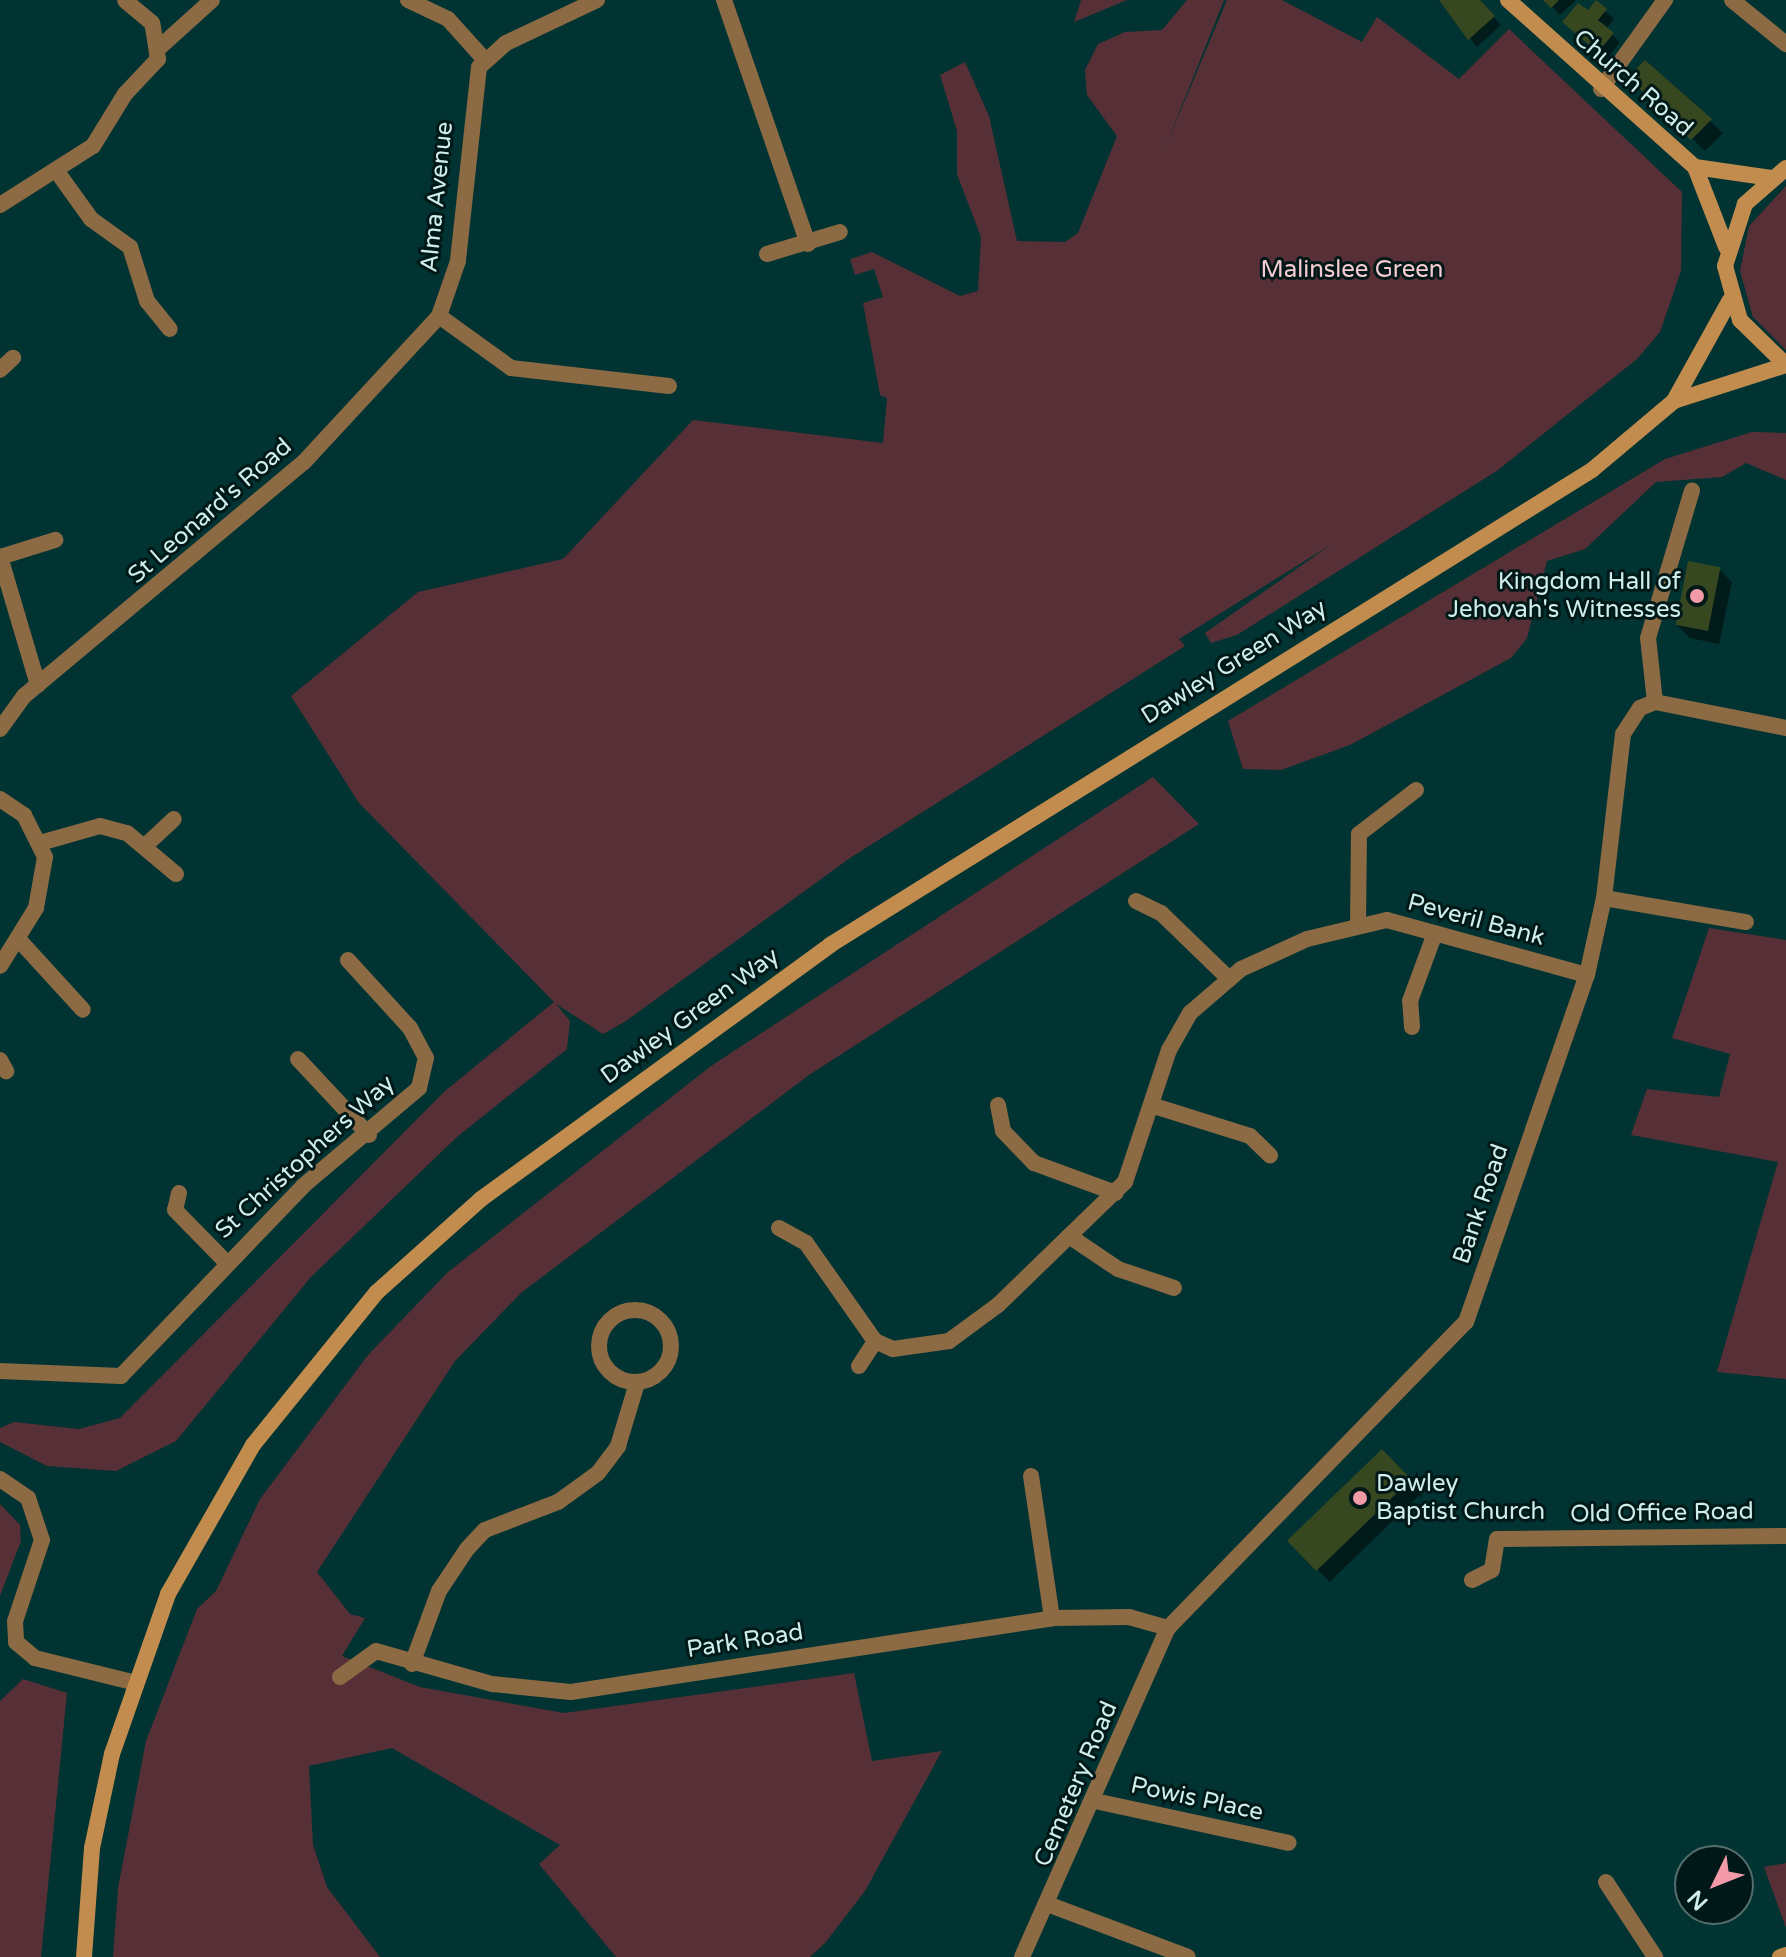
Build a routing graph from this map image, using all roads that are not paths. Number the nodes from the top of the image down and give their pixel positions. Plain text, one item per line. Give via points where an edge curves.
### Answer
1 (125, 0) edge
2 (212, 0) edge
3 (408, 0) edge
4 (597, 0) edge
5 (724, 0) edge
6 (1508, 0) edge
7 (1665, 0) edge
8 (1732, 0) edge
9 (1786, 44) edge
10 (160, 47) junction
11 (484, 59) junction
12 (1601, 89) junction
13 (1695, 167) junction
14 (1786, 168) edge
15 (58, 173) junction
16 (1771, 178) junction
17 (0, 205) edge
18 (840, 232) dead end
19 (808, 244) junction
20 (1726, 247) junction
21 (767, 254) dead end
22 (1730, 300) junction
23 (439, 316) junction
24 (170, 329) dead end
25 (13, 358) dead end
26 (1786, 365) edge
27 (0, 370) edge
28 (669, 386) dead end
29 (1674, 401) junction
30 (1692, 490) dead end
31 (55, 540) dead end
32 (38, 685) junction
33 (1655, 702) junction
34 (1786, 728) edge
35 (0, 729) edge
36 (1416, 790) dead end
37 (0, 799) edge
38 (174, 819) dead end
39 (40, 843) junction
40 (146, 845) junction
41 (176, 874) dead end
42 (1604, 898) junction
43 (1136, 901) dead end
44 (1746, 922) dead end
45 (1358, 926) junction
46 (1435, 933) junction
47 (20, 941) junction
48 (348, 960) dead end
49 (0, 966) edge
50 (1587, 975) junction
51 (1229, 979) junction
52 (83, 1010) dead end
53 (1412, 1027) dead end
54 (298, 1059) dead end
55 (998, 1105) dead end
56 (1151, 1105) junction
57 (369, 1135) junction
58 (1270, 1155) dead end
59 (179, 1193) dead end
60 (1116, 1193) junction
61 (779, 1228) dead end
62 (1069, 1236) junction
63 (225, 1261) junction
64 (1174, 1288) dead end
65 (875, 1341) junction
66 (859, 1366) dead end
67 (0, 1371) edge
68 (637, 1383) junction
69 (1031, 1476) dead end
70 (0, 1479) edge
71 (1786, 1536) edge
72 (1472, 1580) dead end
73 (1052, 1618) junction
74 (1168, 1628) junction
75 (412, 1664) junction
76 (340, 1677) dead end
77 (132, 1682) junction
78 (1095, 1801) junction
79 (1289, 1843) dead end
80 (1606, 1882) dead end
81 (1050, 1905) junction
82 (1152, 1951) edge
83 (1786, 1955) edge
84 (84, 1957) edge
85 (1022, 1957) edge
86 (1188, 1957) edge
87 (1655, 1957) edge
88 (1780, 1957) edge

1 - 10 street via 148,16
2 - 10 street
3 - 11 street via 448,19
4 - 11 street
5 - 19 street
6 - 12 main road, Church Road
7 - 12 street
8 - 9 street
10 - 15 street via 93,146
11 - 23 street, Alma Avenue via 473,85 458,261
12 - 13 main road, Church Road
13 - 16 main road, Church Road
13 - 20 main road, Church Road
14 - 16 main road
15 - 17 street
15 - 24 street via 91,219 130,247 147,301
16 - 20 main road via 1745,204
18 - 19 street
19 - 21 street
20 - 22 main road
22 - 26 main road via 1751,335
22 - 29 main road, Dawley Green Way
23 - 28 street via 511,368
23 - 32 street, St Leonard's Road via 399,367 283,482
25 - 27 street
26 - 29 main road, Dawley Green Way
29 - 77 main road, Dawley Green Way via 1592,470 830,945 481,1199 377,1292 253,1445 168,1594
30 - 33 street via 1648,638
31 - 32 street via 0,557
32 - 35 street, St Leonard's Road
33 - 34 street
33 - 42 street, Bank Road via 1640,708 1623,734
36 - 45 street via 1359,834
37 - 39 street via 24,815
38 - 40 street
39 - 40 street via 100,826
39 - 47 street via 44,882
40 - 41 street
42 - 44 street
42 - 50 street, Bank Road
43 - 51 street via 1161,913
45 - 46 street, Peveril Bank via 1387,920
45 - 51 street, Peveril Bank via 1307,939
46 - 50 street, Peveril Bank
46 - 53 street via 1410,1001
47 - 49 street
47 - 52 street
48 - 57 street, St Christophers Way via 410,1028 426,1058 419,1088
50 - 74 street, Bank Road via 1466,1322
51 - 56 street, Peveril Bank via 1190,1013
54 - 57 street
55 - 60 street via 1003,1131 1034,1163
56 - 58 street via 1250,1136
56 - 60 street, Peveril Bank
57 - 63 street, St Christophers Way via 303,1186
59 - 63 street via 175,1210
60 - 62 street, Peveril Bank
61 - 65 street via 806,1243
62 - 64 street via 1118,1269
62 - 65 street, Peveril Bank via 949,1341 893,1349
63 - 67 street, St Christophers Way via 121,1376
65 - 66 street
68 - 68 street via 613,1375 599,1355 609,1320 632,1310 655,1316 671,1345 665,1367
68 - 75 street via 618,1446 598,1473 558,1502 485,1530 467,1549 439,1591
69 - 73 street
70 - 77 street via 28,1498 42,1540 15,1621 16,1642 35,1658
71 - 72 street, Old Office Road via 1497,1539 1492,1570
73 - 74 street, Park Road via 1129,1617
73 - 75 street, Park Road via 571,1692 492,1684
74 - 78 street, Cemetery Road
75 - 76 street, Park Road via 371,1651
77 - 84 main road, Dawley Green Way via 92,1848
78 - 79 street, Powis Place
78 - 81 street, Cemetery Road
80 - 87 street
81 - 82 street
81 - 85 street, Cemetery Road
82 - 86 street
83 - 88 main road

